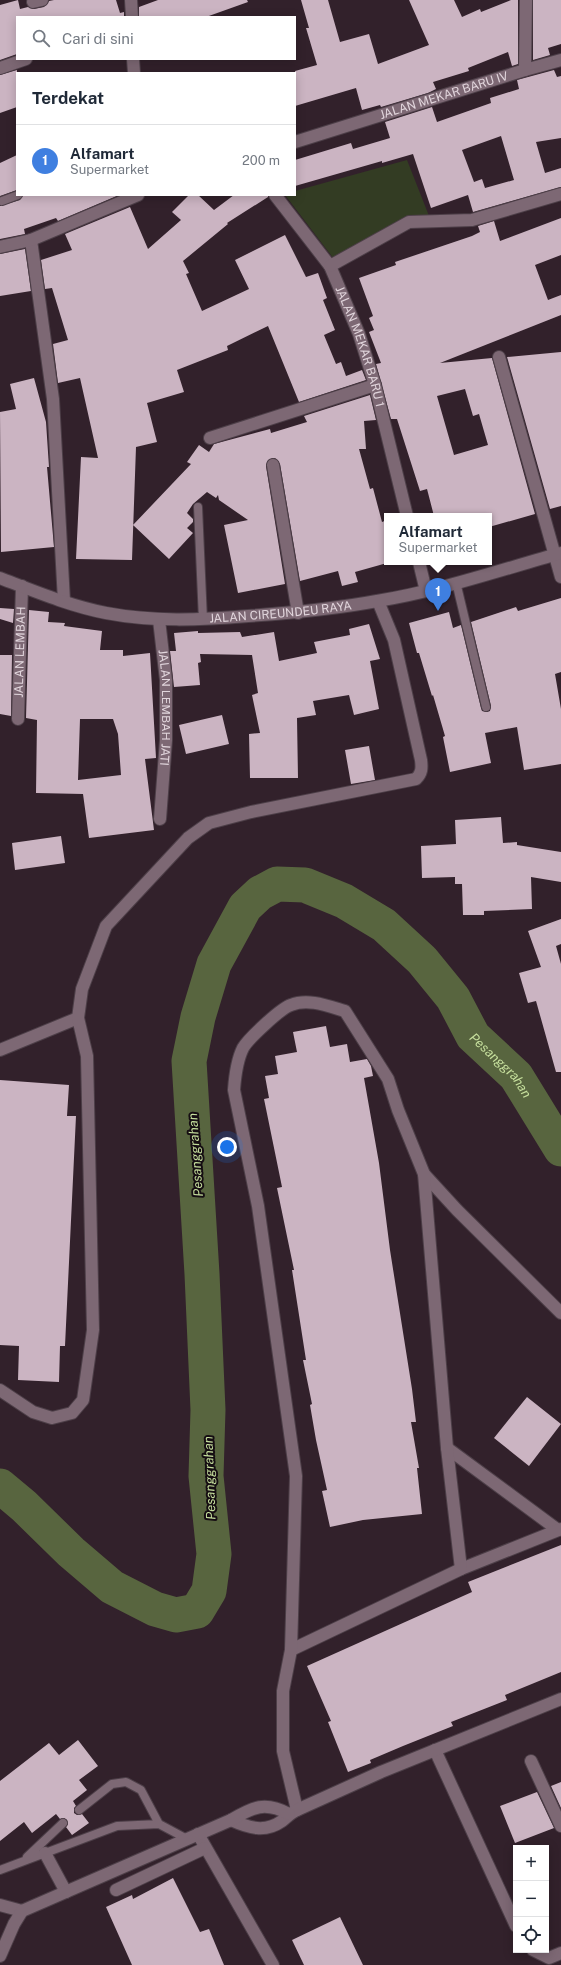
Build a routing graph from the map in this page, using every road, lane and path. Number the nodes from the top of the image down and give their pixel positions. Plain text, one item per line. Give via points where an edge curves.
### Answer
1 (131, 0) edge
2 (526, 0) edge
3 (132, 16) edge
4 (23, 60) edge
5 (133, 60) edge
6 (561, 60) edge
7 (0, 68) edge
8 (525, 70) junction
9 (134, 72) edge
10 (296, 142) edge
11 (561, 194) edge
12 (16, 196) edge
13 (136, 196) edge
14 (276, 196) edge
15 (2, 202) dead end
16 (31, 240) junction
17 (0, 247) edge
18 (330, 266) junction
19 (499, 357) dead end
20 (375, 385) junction
21 (210, 438) dead end
22 (273, 465) dead end
23 (198, 507) dead end
24 (406, 513) edge
25 (557, 554) edge
26 (420, 565) edge
27 (561, 577) edge
28 (0, 578) edge
29 (456, 582) junction
30 (22, 586) junction
31 (426, 590) junction
32 (64, 601) junction
33 (378, 601) junction
34 (298, 613) junction
35 (159, 620) junction
36 (203, 620) junction
37 (486, 707) dead end
38 (18, 719) dead end
39 (160, 819) dead end
40 (78, 1018) junction
41 (0, 1050) edge
42 (424, 1174) junction
43 (561, 1313) edge
44 (0, 1390) edge
45 (447, 1448) junction
46 (560, 1530) edge
47 (461, 1569) junction
48 (291, 1650) junction
49 (561, 1699) edge
50 (435, 1750) junction
51 (531, 1761) dead end
52 (79, 1810) dead end
53 (293, 1812) junction
54 (231, 1820) junction
55 (63, 1823) dead end
56 (159, 1824) junction
57 (561, 1826) edge
58 (193, 1836) junction
59 (205, 1848) junction
60 (44, 1853) junction
61 (24, 1860) junction
62 (0, 1870) edge
63 (116, 1890) dead end
64 (66, 1892) junction
65 (0, 1905) edge
66 (22, 1911) junction
67 (513, 1919) edge
68 (539, 1953) edge
69 (561, 1953) edge
70 (0, 1956) edge
71 (273, 1965) edge

1 - 3 street
2 - 8 street, JALAN MEKAR BARU IV
4 - 7 street
5 - 9 street
6 - 8 street
8 - 10 street, JALAN MEKAR BARU IV
11 - 18 street via 472,220 409,222
12 - 15 lane
13 - 16 street
14 - 18 street, JALAN MEKAR BARU 1
16 - 17 street
16 - 32 street via 53,399
18 - 20 street, JALAN MEKAR BARU 1 via 359,334
19 - 25 street
20 - 21 street
20 - 24 street, JALAN MEKAR BARU 1
22 - 34 street
23 - 36 lane
25 - 27 street
25 - 29 street, JALAN CIREUNDEU RAYA
26 - 31 street
28 - 30 street, JALAN CIREUNDEU RAYA
29 - 31 street, JALAN CIREUNDEU RAYA
29 - 37 lane
30 - 32 street, JALAN CIREUNDEU RAYA
30 - 38 street, JALAN LEMBAH
31 - 33 street, JALAN CIREUNDEU RAYA
32 - 35 street, JALAN CIREUNDEU RAYA via 106,613
33 - 34 street, JALAN CIREUNDEU RAYA
33 - 40 street via 394,640 421,760 420,775 416,779 251,812 209,823 188,838 106,926 82,989
34 - 36 street, JALAN CIREUNDEU RAYA
35 - 36 street, JALAN CIREUNDEU RAYA
35 - 39 street, JALAN LEMBAH JATI via 166,680 166,733
40 - 41 street
40 - 44 street via 87,1056 93,1330 83,1400 72,1413 52,1418 33,1412
42 - 43 street
42 - 45 street
42 - 48 street via 388,1079 345,1011 316,1003 290,1005 267,1022 243,1047 236,1070 234,1090 258,1206 296,1476
45 - 46 street
45 - 47 street
46 - 47 street
47 - 48 street
48 - 53 street via 283,1691 283,1751
49 - 50 street
50 - 53 street
50 - 67 street
51 - 57 street
52 - 56 lane via 112,1784 126,1782 141,1790
53 - 54 street via 265,1806 247,1810
53 - 54 street via 265,1829 250,1828
54 - 58 street
55 - 61 lane
56 - 58 lane
56 - 60 lane via 118,1826
58 - 59 street
58 - 64 street
59 - 63 street
59 - 71 street
60 - 61 lane
60 - 64 street
61 - 62 lane
64 - 66 street
65 - 66 street
66 - 70 street
68 - 69 street via 548,1958

